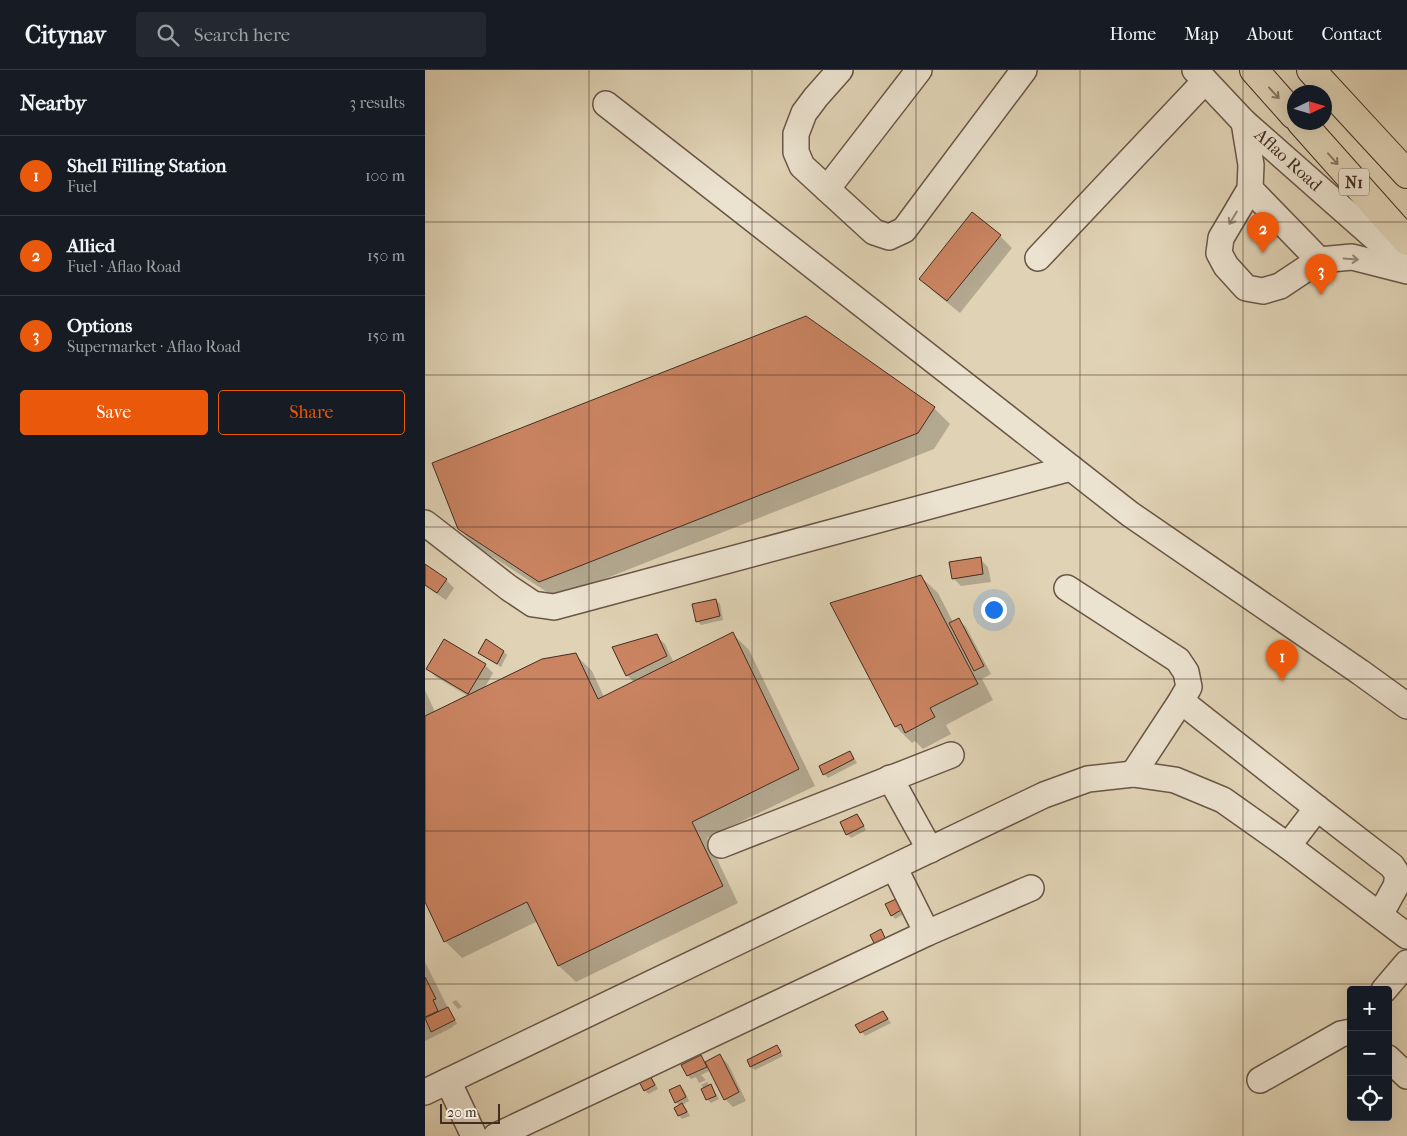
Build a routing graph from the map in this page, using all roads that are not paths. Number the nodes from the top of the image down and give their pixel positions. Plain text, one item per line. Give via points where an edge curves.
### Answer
1 (839, 70) edge
2 (919, 70) edge
3 (1024, 70) edge
4 (1254, 70) edge
5 (1311, 70) edge
6 (1200, 75) edge
7 (606, 104) dead end
8 (1287, 107) edge
9 (1244, 122) junction
10 (1308, 130) edge
11 (1407, 174) edge
12 (827, 189) junction
13 (1250, 189) junction
14 (1407, 241) edge
15 (1038, 258) dead end
16 (1319, 260) junction
17 (1407, 266) edge
18 (1407, 271) edge
19 (1071, 468) junction
20 (425, 523) edge
21 (1067, 588) dead end
22 (1181, 701) junction
23 (1407, 706) edge
24 (951, 755) dead end
25 (1133, 774) junction
26 (891, 778) junction
27 (1317, 808) junction
28 (721, 845) dead end
29 (1288, 846) junction
30 (930, 850) junction
31 (894, 867) junction
32 (1031, 888) dead end
33 (1380, 915) junction
34 (927, 934) junction
35 (1407, 936) edge
36 (1407, 963) edge
37 (1387, 986) edge
38 (1347, 1033) edge
39 (1392, 1062) edge
40 (1407, 1076) edge
41 (1260, 1080) dead end
42 (448, 1081) junction
43 (425, 1092) edge
44 (474, 1136) edge
45 (496, 1136) edge

1 - 12 street via 816,96 796,134 796,152 802,166
2 - 12 street
3 - 12 street via 904,230 889,237 874,232
4 -> 8 highway
5 - 11 highway, N1
6 - 9 street, Aflao Road / N1
6 - 15 street
7 - 19 street
9 - 13 street via 1251,165
9 - 17 street, Aflao Road / N1
10 -> 14 highway, Aflao Road / N1
13 - 16 street
13 -> 16 street via 1221,238 1219,254 1246,288 1263,291 1280,286
16 -> 18 street via 1352,257
19 - 20 street via 554,607 533,604
19 - 23 street via 1130,514
21 - 22 street via 1178,660 1186,672 1189,687
22 - 25 street
22 - 27 street
24 - 26 street
25 - 29 street via 1175,780 1223,800
25 - 30 street via 1088,779 1044,795
26 - 28 street
26 - 30 street
27 - 29 street
27 - 33 street via 1392,866 1398,875 1396,886
29 - 33 street
30 - 31 street
31 - 34 street
31 - 42 street
32 - 34 street
33 - 35 street
34 - 45 street
36 - 37 street
38 - 41 street
39 - 40 street
42 - 43 street
42 - 44 street

